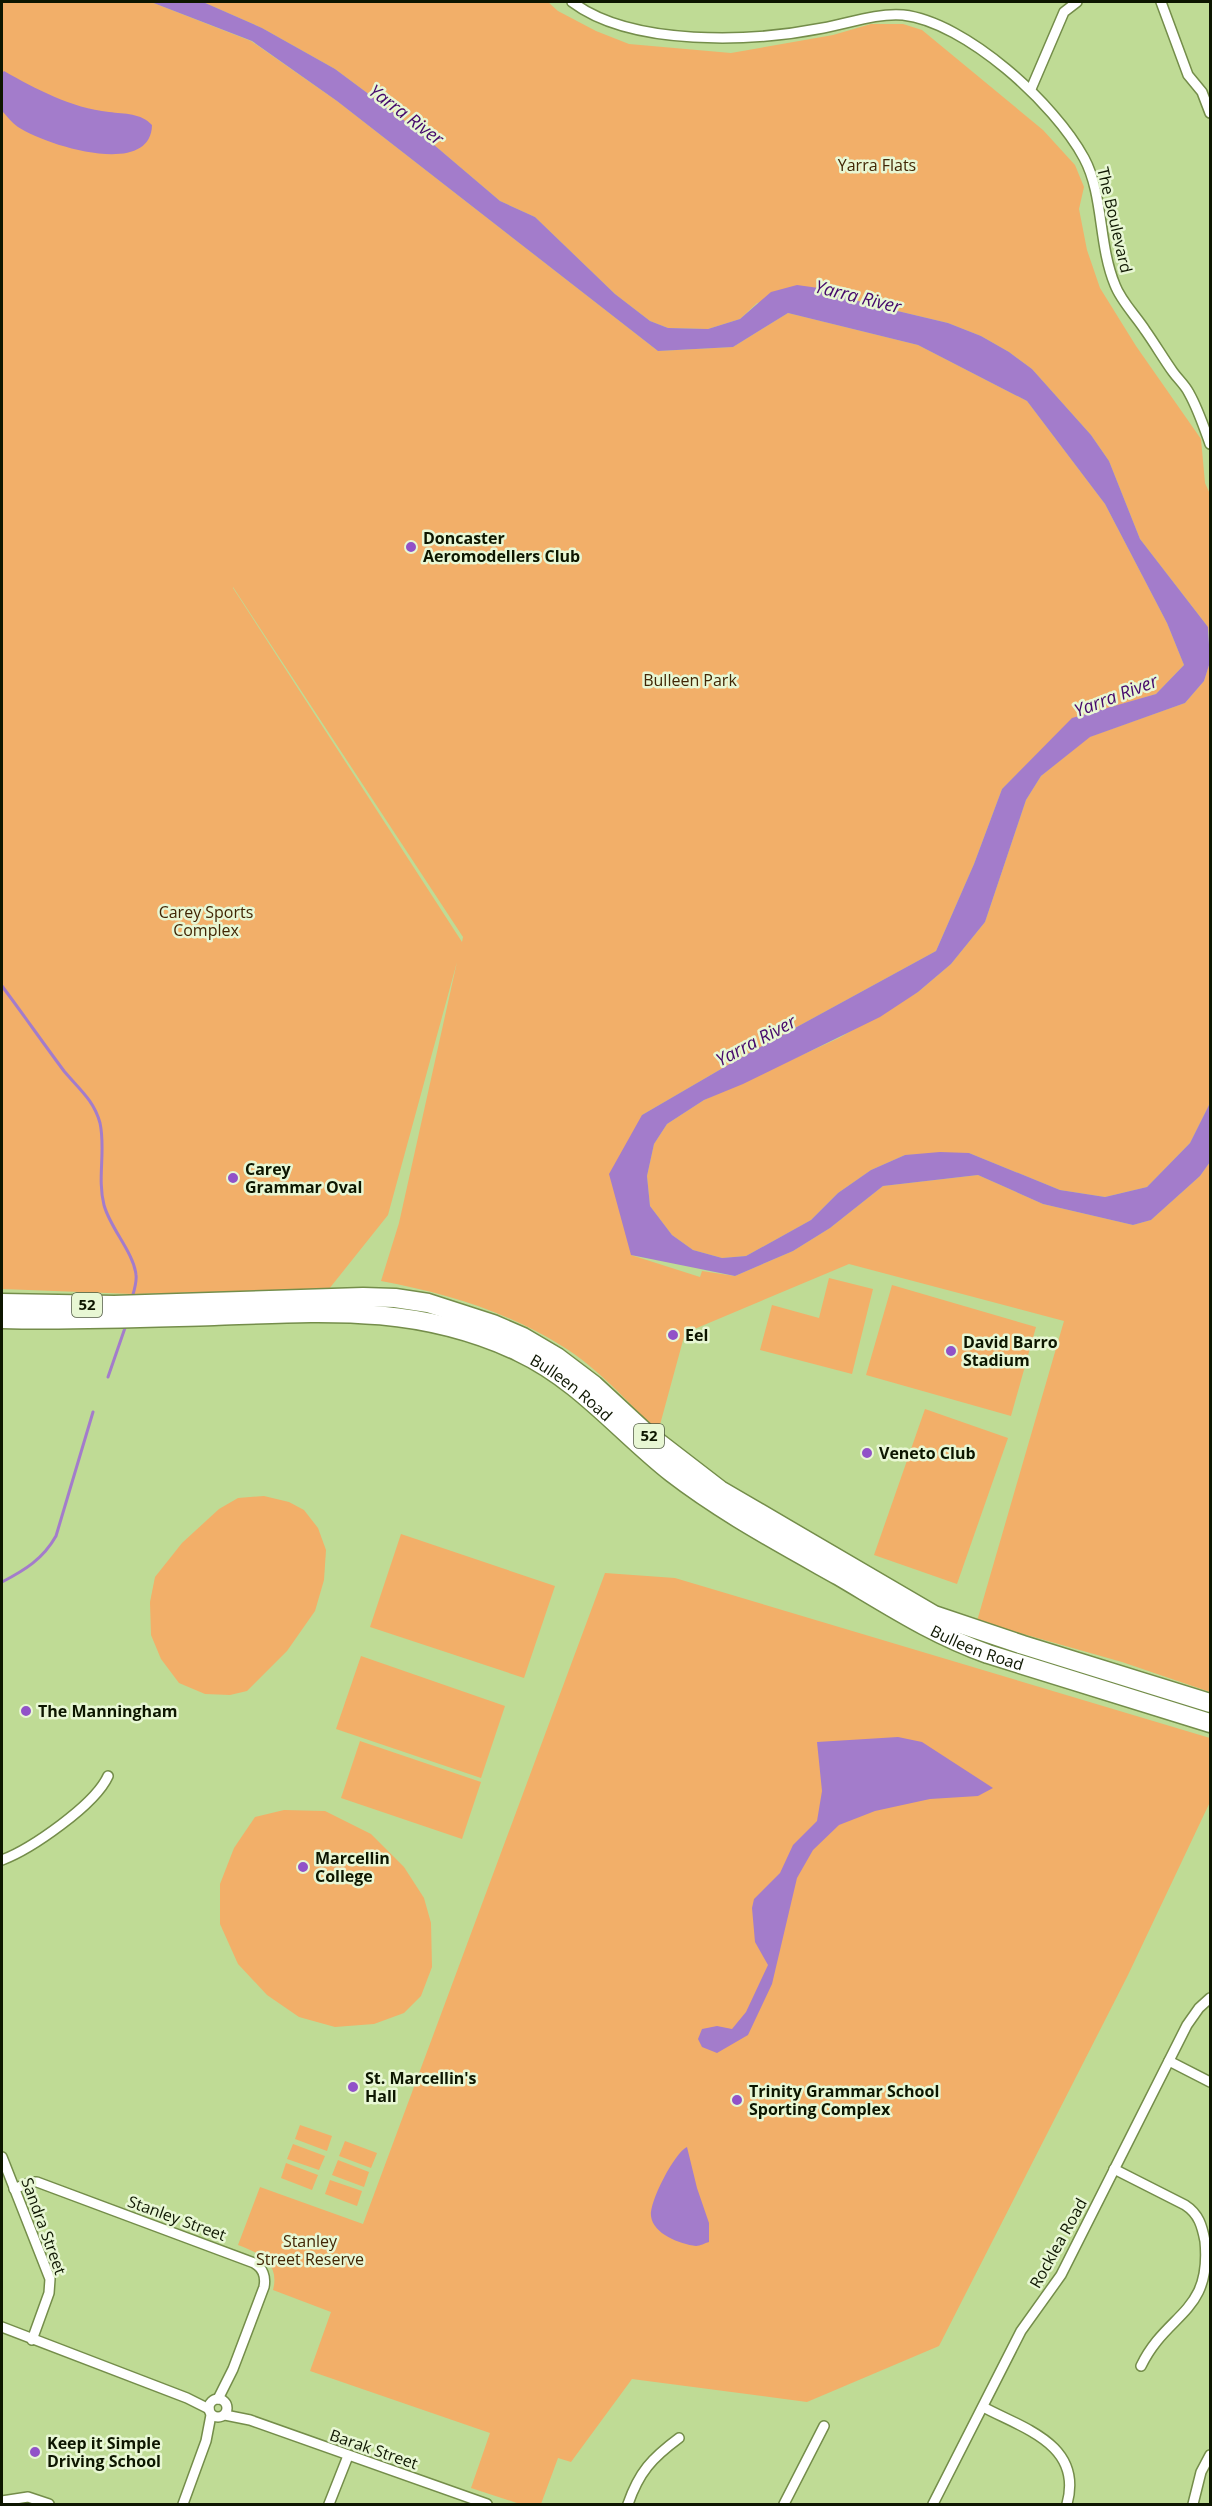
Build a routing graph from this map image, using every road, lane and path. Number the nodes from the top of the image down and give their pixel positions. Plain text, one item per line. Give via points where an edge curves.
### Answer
1 (572, 2) edge
2 (1077, 2) edge
3 (1161, 2) edge
4 (1031, 89) junction
5 (1210, 113) edge
6 (1210, 444) edge
7 (2, 1303) edge
8 (172, 1310) junction
9 (2, 1319) edge
10 (1210, 1703) edge
11 (1210, 1723) edge
12 (108, 1776) dead end
13 (2, 1860) edge
14 (1210, 1998) edge
15 (1169, 2061) junction
16 (1210, 2082) edge
17 (2, 2157) edge
18 (1114, 2169) junction
19 (14, 2189) junction
20 (2, 2327) edge
21 (2, 2332) edge
22 (19, 2335) junction
23 (32, 2340) junction
24 (1141, 2366) dead end
25 (983, 2407) junction
26 (218, 2409) junction
27 (824, 2426) dead end
28 (679, 2438) dead end
29 (1210, 2455) edge
30 (348, 2456) junction
31 (2, 2501) edge
32 (49, 2505) edge
33 (183, 2505) edge
34 (329, 2505) edge
35 (487, 2505) edge
36 (628, 2505) edge
37 (784, 2505) edge
38 (933, 2505) edge
39 (1066, 2505) edge
40 (1193, 2505) edge

1 - 4 street, The Boulevard via 608,23 630,29 727,38 771,36 872,16 904,15 961,37
2 - 4 street via 1064,12
3 - 5 street via 1188,75 1202,92
4 - 6 street, The Boulevard via 1058,118 1086,161 1095,187 1104,252 1116,287 1189,392
7 - 8 highway, Bulleen Road / 52
8 - 9 highway, Bulleen Road / 52
8 - 10 highway, Bulleen Road / 52 via 394,1298 428,1303 493,1324 557,1357 720,1490 934,1615
8 - 11 highway, Bulleen Road / 52 via 364,1312 426,1322 519,1352 574,1386 672,1472 714,1503 918,1624 978,1650
12 - 13 street via 99,1791 49,1833
14 - 15 street, Rocklea Road via 1192,2016
15 - 16 street
15 - 18 street, Rocklea Road
17 - 19 street, Sandra Street
18 - 24 street via 1194,2212 1201,2222 1209,2258 1209,2281 1203,2295 1153,2345
18 - 25 street, Rocklea Road via 1056,2283 1021,2331
19 - 23 street, Sandra Street via 50,2279
19 - 26 street, Stanley Street via 37,2182 257,2265 265,2282
20 - 22 street, Barak Street
21 - 22 street, Barak Street
22 - 23 street, Barak Street
23 - 26 street, Barak Street
25 - 38 street, Rocklea Road
25 - 39 street via 1057,2450 1066,2463 1070,2481
26 - 30 street, Barak Street
26 - 33 street, Stanley Street
27 - 37 street
28 - 36 street via 643,2471
29 - 40 street via 1201,2472
30 - 34 street
30 - 35 street, Barak Street
31 - 32 street via 28,2497

